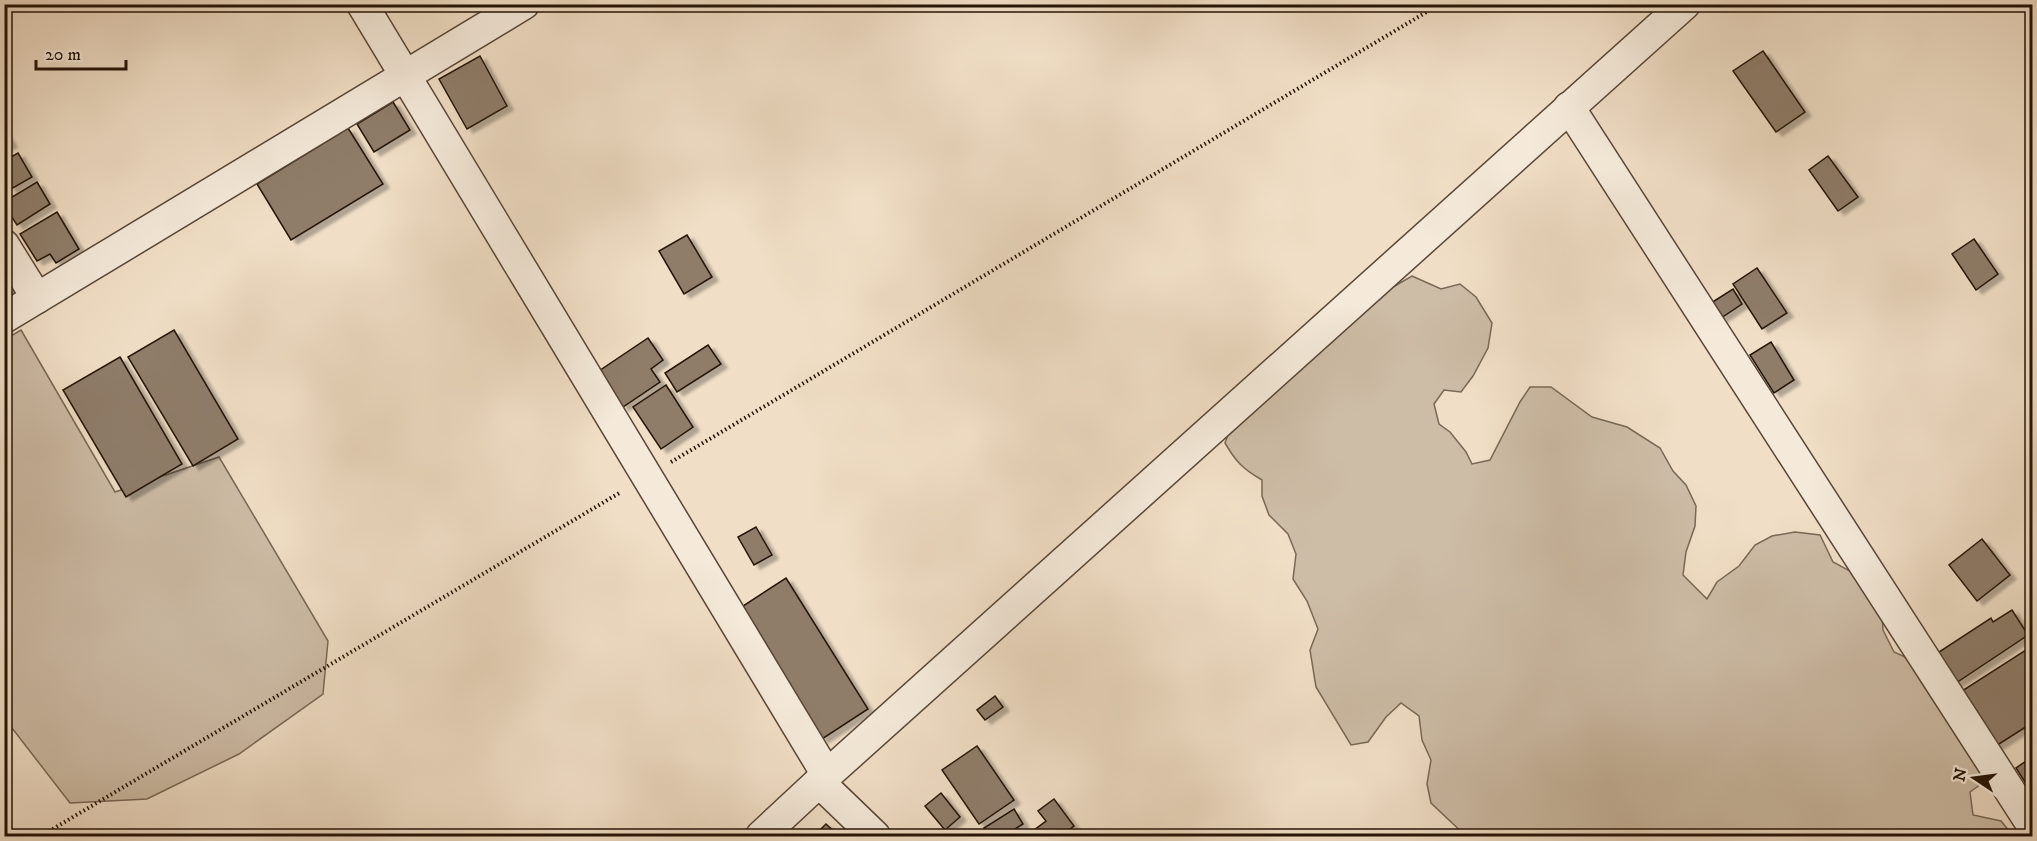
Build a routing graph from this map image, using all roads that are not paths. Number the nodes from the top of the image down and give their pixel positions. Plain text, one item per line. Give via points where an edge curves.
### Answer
1 (362, 4) edge
2 (524, 4) edge
3 (1685, 4) edge
4 (405, 76) junction
5 (1569, 107) junction
6 (4, 245) edge
7 (37, 298) junction
8 (4, 318) edge
9 (823, 778) junction
10 (2032, 825) edge
11 (760, 837) edge
12 (875, 837) edge

1 - 4 street
2 - 4 street
3 - 5 street
4 - 7 street
4 - 9 street via 647,476
5 - 9 street
5 - 10 street
6 - 7 street
7 - 8 street
9 - 11 street
9 - 12 street

